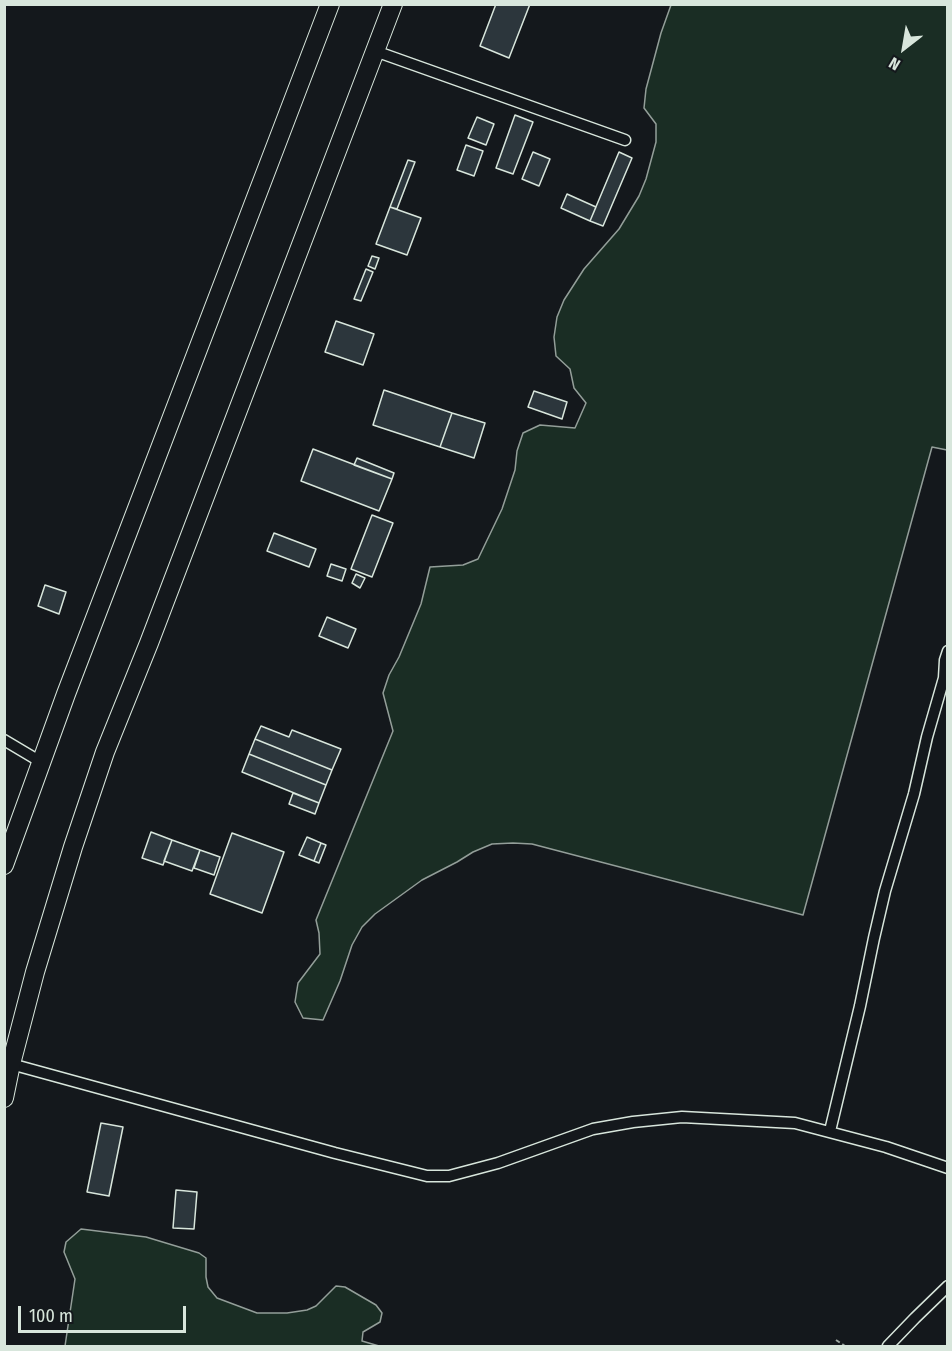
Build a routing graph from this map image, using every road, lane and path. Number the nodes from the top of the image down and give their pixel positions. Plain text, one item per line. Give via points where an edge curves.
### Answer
1 (330, 4) edge
2 (393, 4) edge
3 (375, 51) junction
4 (625, 140) dead end
5 (948, 651) edge
6 (4, 740) edge
7 (41, 762) junction
8 (4, 866) edge
9 (11, 1064) junction
10 (4, 1098) edge
11 (830, 1131) junction
12 (948, 1168) edge
13 (948, 1286) edge
14 (836, 1340) dead end
15 (845, 1347) edge
16 (888, 1347) edge

1 - 7 highway
2 - 3 highway
3 - 4 street
3 - 9 highway via 105,752 35,972
5 - 11 street via 877,926
6 - 7 street
7 - 8 highway
9 - 10 highway
9 - 11 street via 427,1176 449,1176 593,1129 633,1122 682,1117 736,1118 795,1122
11 - 12 street
13 - 16 street
14 - 15 path

